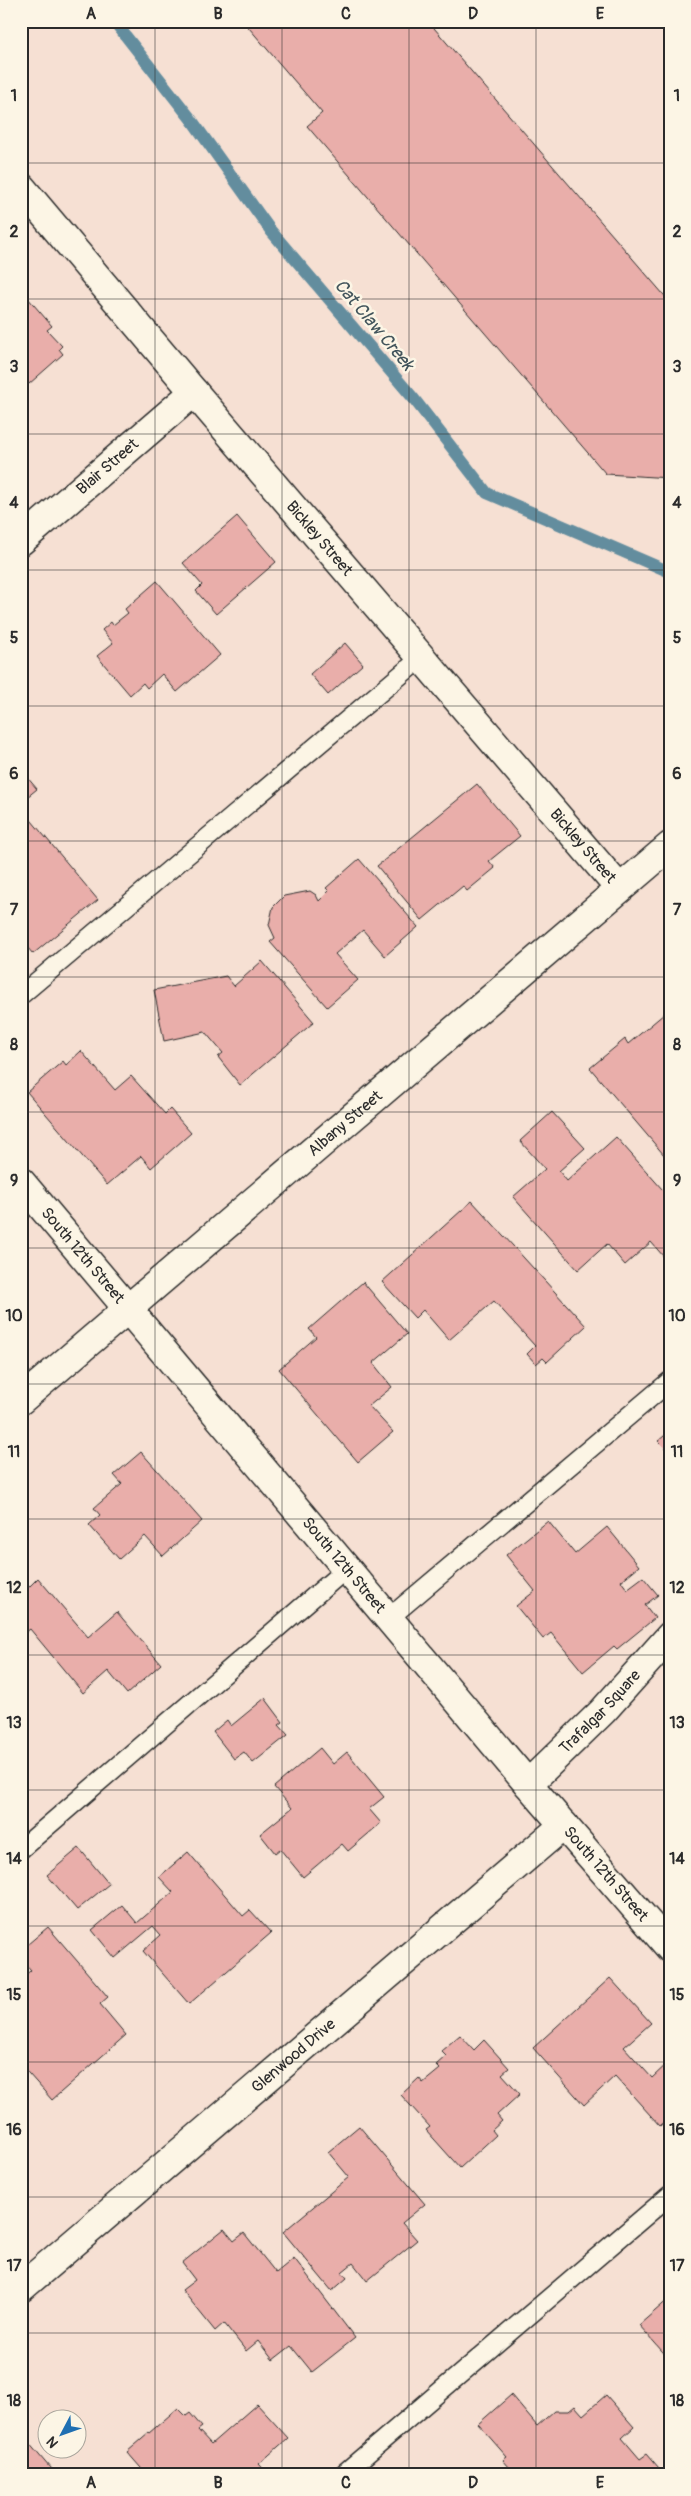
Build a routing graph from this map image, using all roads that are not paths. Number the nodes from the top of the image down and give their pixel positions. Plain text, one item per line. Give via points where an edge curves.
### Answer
1 (21, 187) edge
2 (194, 392) junction
3 (21, 541) edge
4 (422, 657) junction
5 (670, 846) edge
6 (620, 888) junction
7 (21, 995) edge
8 (21, 1182) edge
9 (129, 1308) junction
10 (670, 1381) edge
11 (21, 1400) edge
12 (347, 1568) junction
13 (388, 1618) junction
14 (670, 1636) edge
15 (528, 1784) junction
16 (564, 1826) junction
17 (21, 1848) edge
18 (670, 1948) edge
19 (670, 2195) edge
20 (21, 2288) edge
21 (342, 2475) edge

1 - 2 street, Bickley Street
2 - 3 street, Blair Street
2 - 4 street, Bickley Street
4 - 6 street, Bickley Street
4 - 7 lane
5 - 6 street, Albany Street
6 - 9 street, Albany Street
8 - 9 street, South 12th Street
9 - 11 street, Albany Street
9 - 12 street, South 12th Street
10 - 13 lane
12 - 13 street, South 12th Street
12 - 17 lane
13 - 15 street, South 12th Street
14 - 15 street, Trafalgar Square via 603,1711
15 - 16 street, South 12th Street
16 - 18 street, South 12th Street
16 - 20 street, Glenwood Drive
19 - 21 lane

